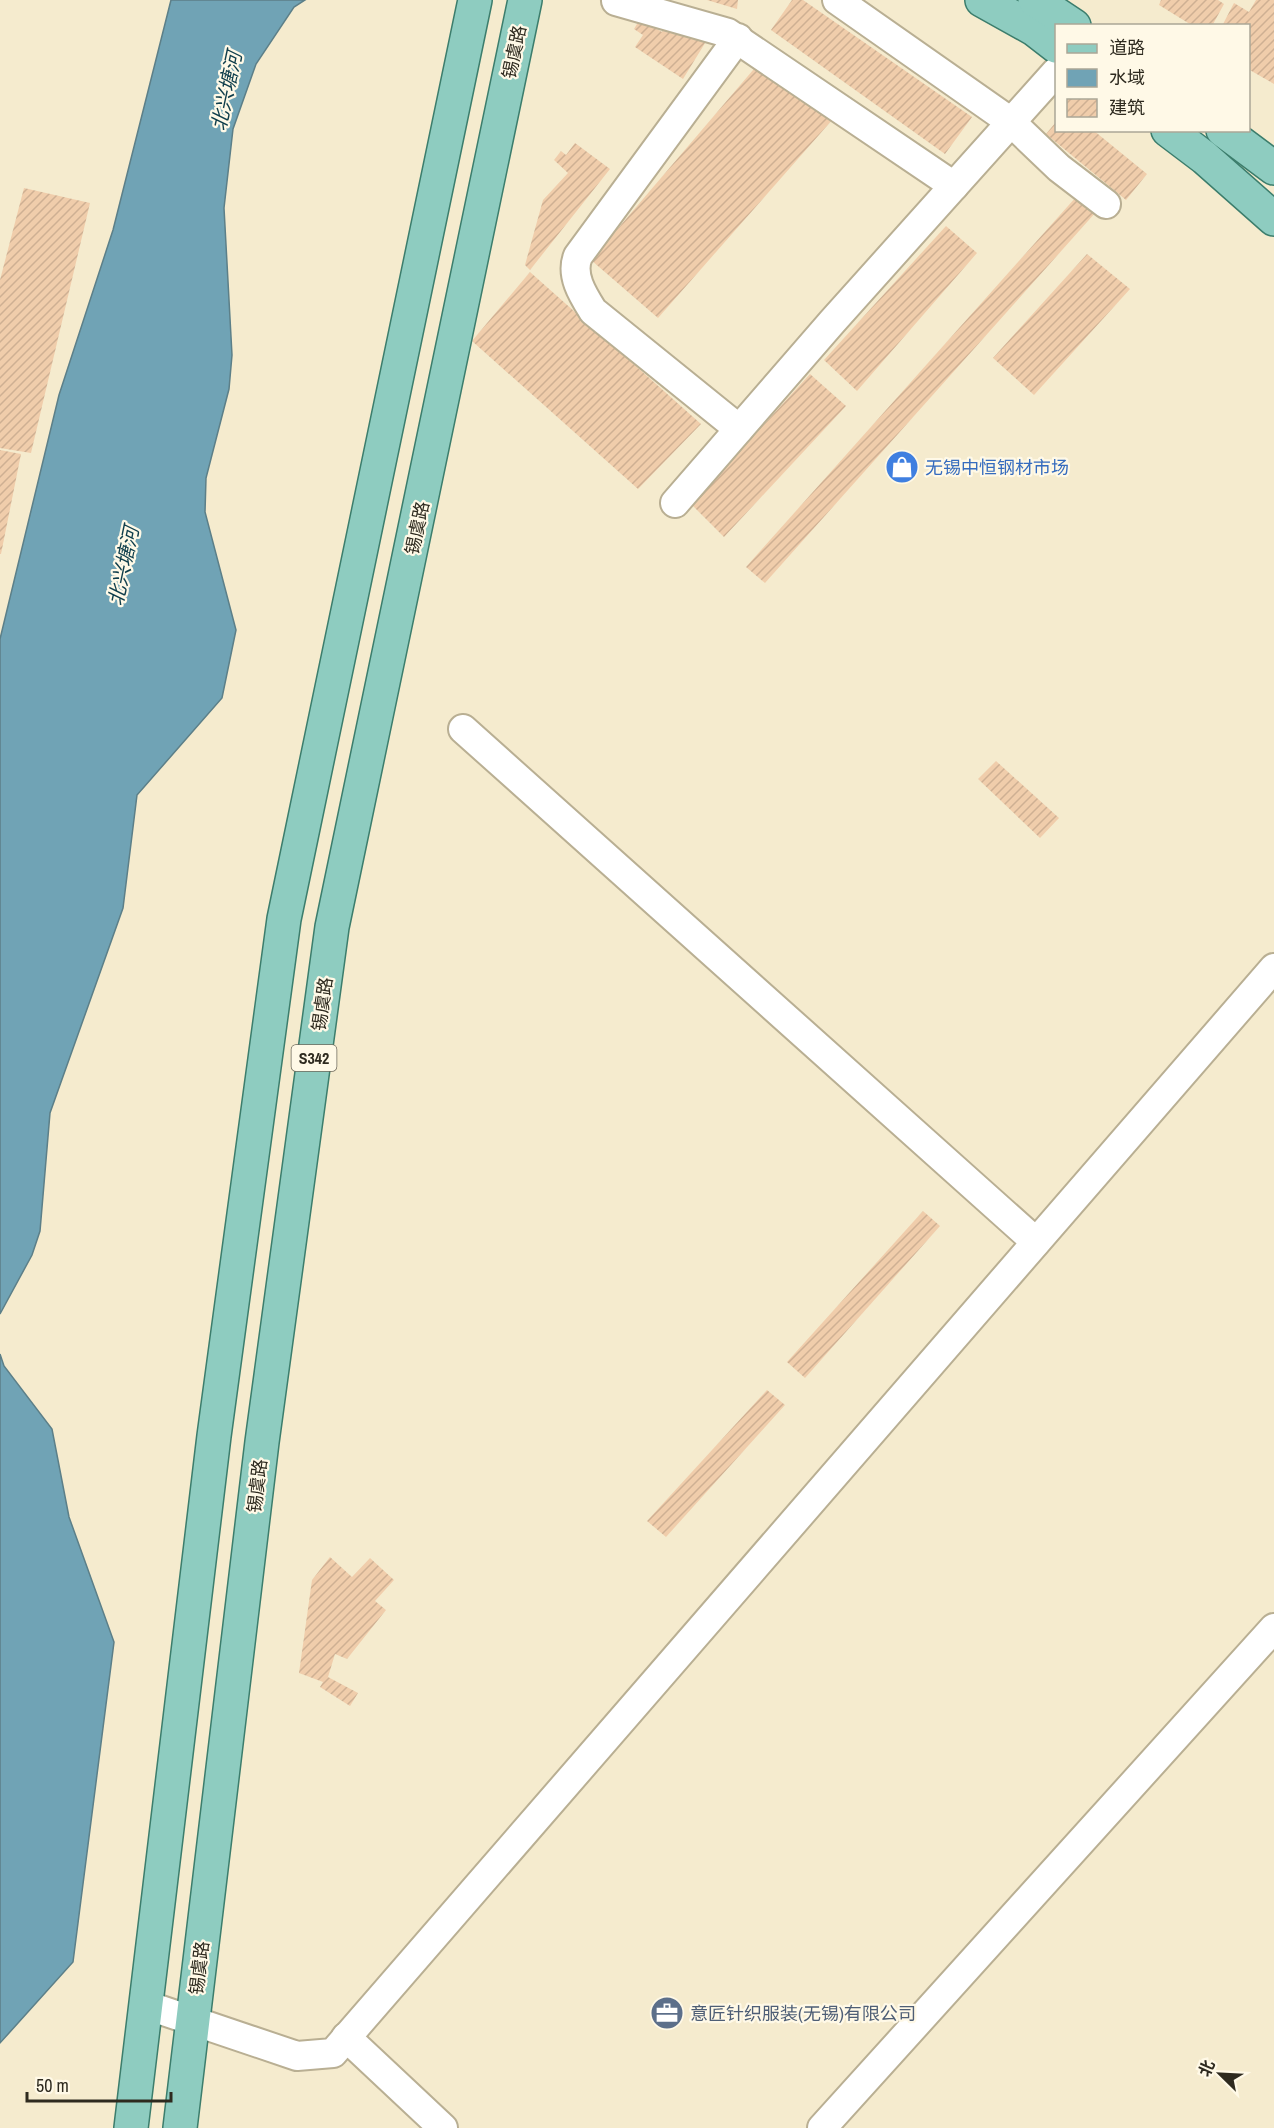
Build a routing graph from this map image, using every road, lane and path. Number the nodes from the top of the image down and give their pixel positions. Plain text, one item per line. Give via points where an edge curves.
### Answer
1 (475, 0) edge
2 (525, 0) edge
3 (837, 0) edge
4 (982, 0) edge
5 (616, 1) edge
6 (738, 38) junction
7 (1055, 45) edge
8 (1055, 73) edge
9 (1011, 122) junction
10 (1171, 132) edge
11 (1226, 132) edge
12 (1274, 168) edge
13 (954, 186) junction
14 (1106, 204) dead end
15 (1274, 219) edge
16 (739, 429) junction
17 (675, 503) dead end
18 (463, 729) dead end
19 (1274, 968) edge
20 (1036, 1242) junction
21 (1274, 1628) edge
22 (146, 2005) junction
23 (193, 2021) junction
24 (346, 2037) junction
25 (131, 2128) edge
26 (180, 2128) edge
27 (443, 2128) edge
28 (822, 2128) edge

1 - 22 main road, S342 via 284,919 214,1436
2 - 23 main road, 锡虞路 / S342 via 332,927 262,1442
3 - 9 street
4 - 7 main road
5 - 6 street
6 - 13 street
6 - 16 street via 578,256 576,266 579,285 593,311
8 - 9 street
9 - 13 street
9 - 14 street via 1059,168
10 - 15 main road
11 - 12 main road
13 - 16 street
16 - 17 street
18 - 20 street
19 - 20 street
20 - 24 street
21 - 28 street
22 - 23 street
22 - 25 main road, S342
23 - 24 street via 297,2056 333,2053
23 - 26 main road, 锡虞路 / S342
24 - 27 street

